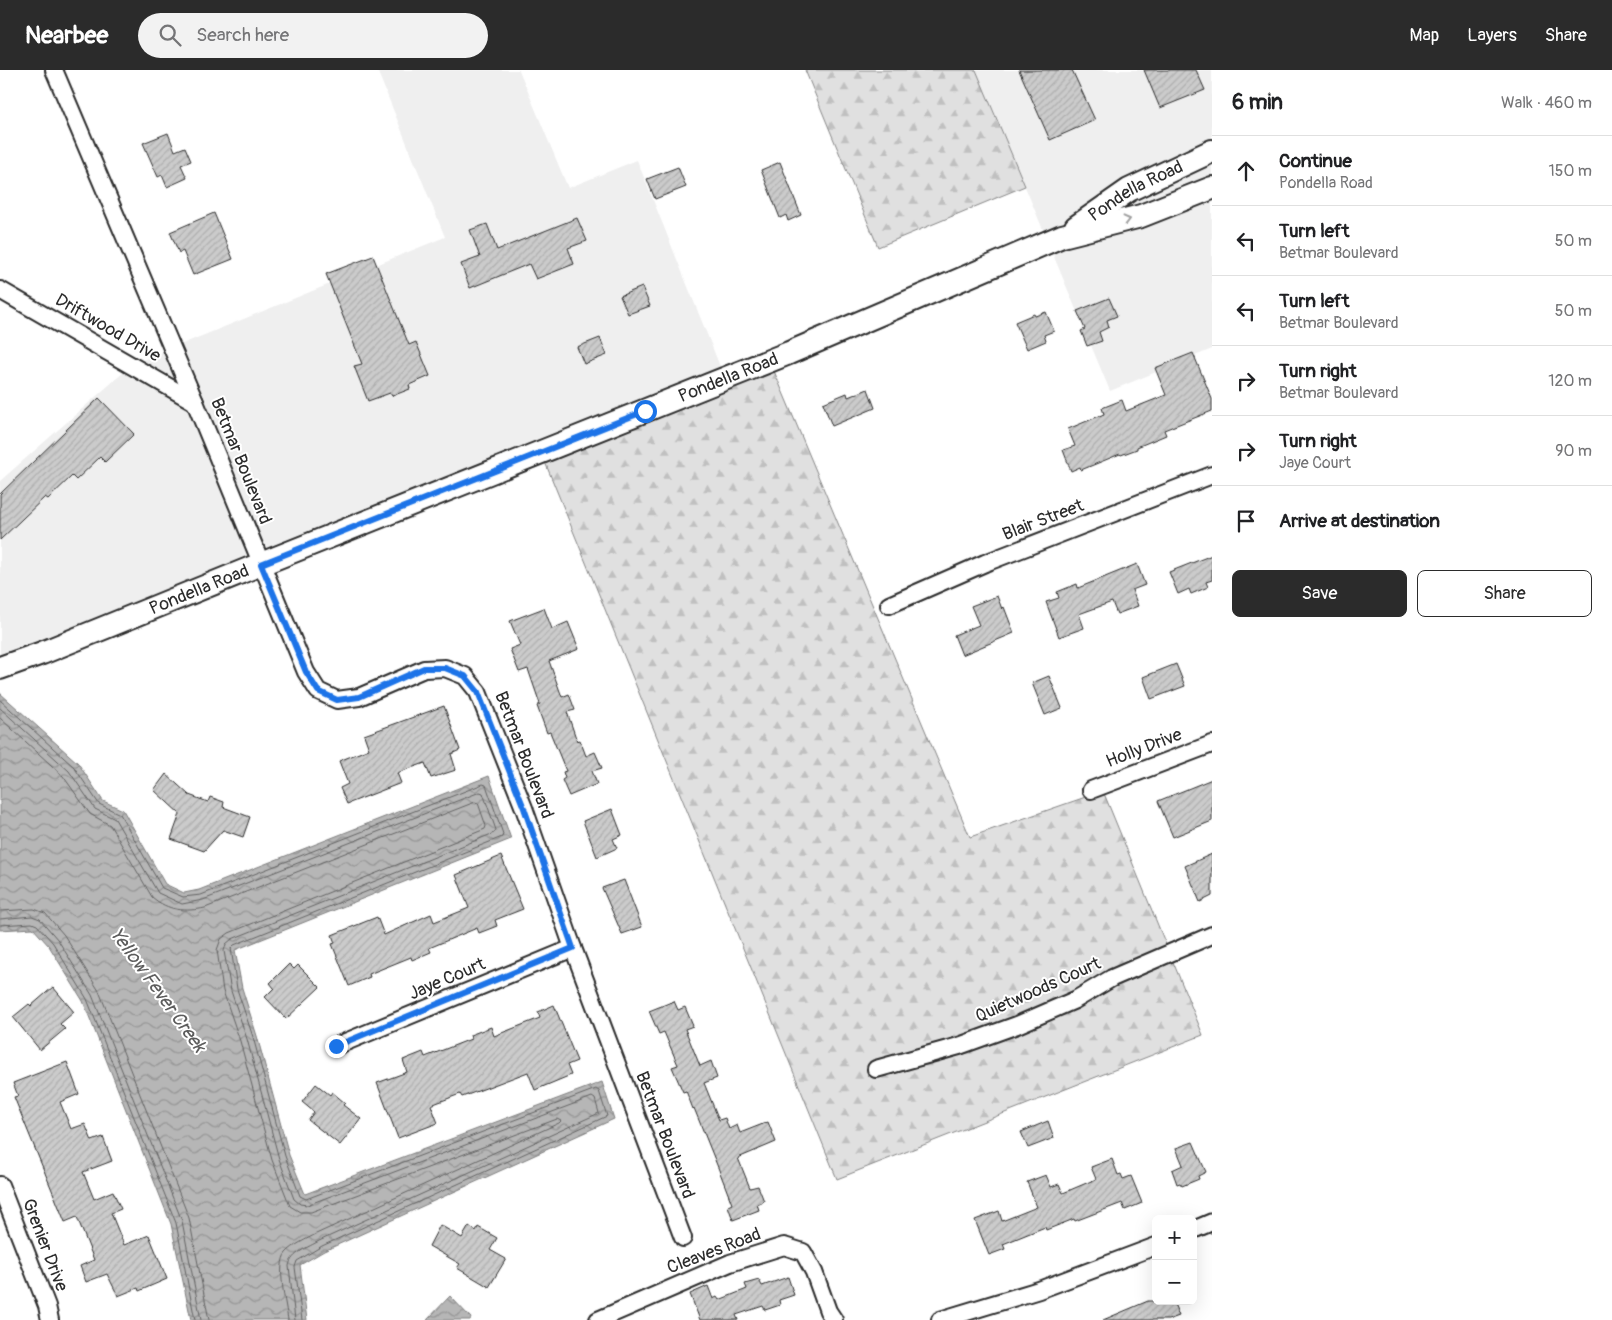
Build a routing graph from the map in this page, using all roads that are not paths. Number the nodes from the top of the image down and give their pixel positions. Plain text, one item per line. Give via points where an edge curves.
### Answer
1 (54, 70) edge
2 (1212, 150) edge
3 (1212, 188) edge
4 (1062, 236) junction
5 (0, 290) edge
6 (194, 402) junction
7 (1212, 476) edge
8 (261, 564) junction
9 (889, 605) dead end
10 (0, 668) edge
11 (1212, 744) edge
12 (1091, 790) dead end
13 (1212, 935) edge
14 (573, 948) junction
15 (336, 1046) dead end
16 (876, 1068) dead end
17 (0, 1186) edge
18 (1212, 1222) edge
19 (1197, 1228) edge
20 (683, 1238) dead end
21 (1152, 1248) edge
22 (50, 1320) edge
23 (598, 1320) edge
24 (834, 1320) edge
25 (940, 1320) edge

1 - 6 street, Betmar Boulevard
2 - 4 main road, Pondella Road via 1129,190
4 -> 3 main road, Pondella Road via 1141,216
4 - 8 main road, Pondella Road via 789,353
5 - 6 street, Driftwood Drive
6 - 8 street, Betmar Boulevard
7 - 9 street, Blair Street via 985,563
8 - 10 main road, Pondella Road via 42,654
8 - 14 street, Betmar Boulevard via 306,672 318,691 337,700 359,697 424,668 445,668 465,676 478,692 524,808
11 - 12 street, Holly Drive
13 - 16 street, Quietwoods Court via 1112,978 1075,1000 1017,1025 959,1046
14 - 15 street, Jaye Court
14 - 20 street, Betmar Boulevard
17 - 22 street, Grenier Drive
18 - 19 street
21 - 25 street via 1040,1290
23 - 24 street, Cleaves Road via 730,1264 784,1246 804,1252

